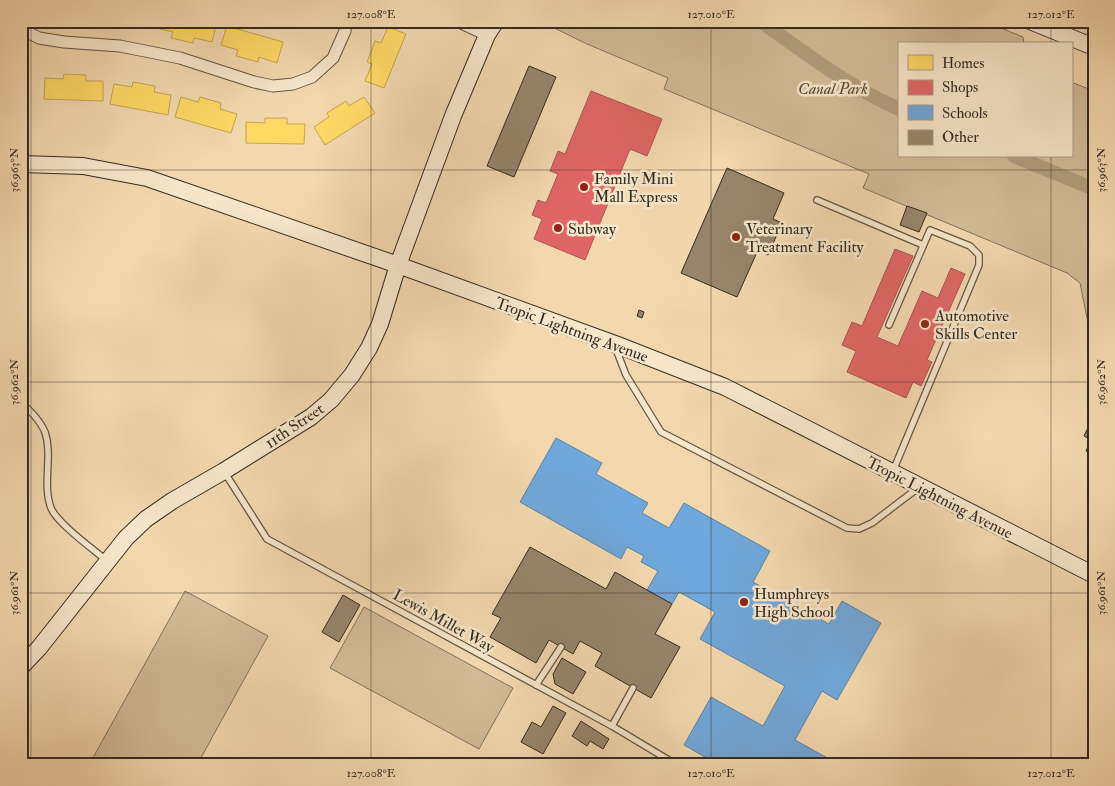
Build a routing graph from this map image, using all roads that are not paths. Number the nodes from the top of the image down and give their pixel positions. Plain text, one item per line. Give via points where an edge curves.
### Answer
1 (346, 21) edge
2 (457, 21) edge
3 (1030, 21) edge
4 (492, 28) edge
5 (21, 29) edge
6 (1094, 47) edge
7 (21, 164) edge
8 (817, 200) dead end
9 (924, 245) junction
10 (398, 265) junction
11 (889, 324) dead end
12 (615, 344) junction
13 (21, 402) edge
14 (224, 471) junction
15 (892, 473) junction
16 (919, 487) junction
17 (108, 561) junction
18 (1094, 575) edge
19 (561, 647) dead end
20 (21, 667) edge
21 (536, 685) junction
22 (633, 688) dead end
23 (612, 726) junction
24 (677, 765) edge

1 - 5 street via 346,31 333,58 312,77 293,84 273,86 180,58 120,46 39,38
2 - 4 street
3 - 6 main road
4 - 10 main road, 11th Street via 452,116
7 - 10 main road, Tropic Lightning Avenue via 83,166 147,178
8 - 9 lane
9 - 11 lane
9 - 15 lane via 930,230 970,246 978,255 978,265
10 - 12 main road, Tropic Lightning Avenue
10 - 14 main road, 11th Street via 369,348 331,400 311,417
12 - 15 main road, Tropic Lightning Avenue via 725,387
12 - 16 lane via 626,375 661,432 847,528 859,529 872,523
13 - 17 lane via 37,418 44,432 46,488 51,510
14 - 17 main road, 11th Street via 146,519
14 - 21 lane, Lewis Millet Way via 268,540
15 - 16 main road, Tropic Lightning Avenue
16 - 18 main road, Tropic Lightning Avenue
17 - 20 main road, 11th Street
19 - 21 lane
21 - 23 lane, Lewis Millet Way
22 - 23 lane
23 - 24 lane, Lewis Millet Way

